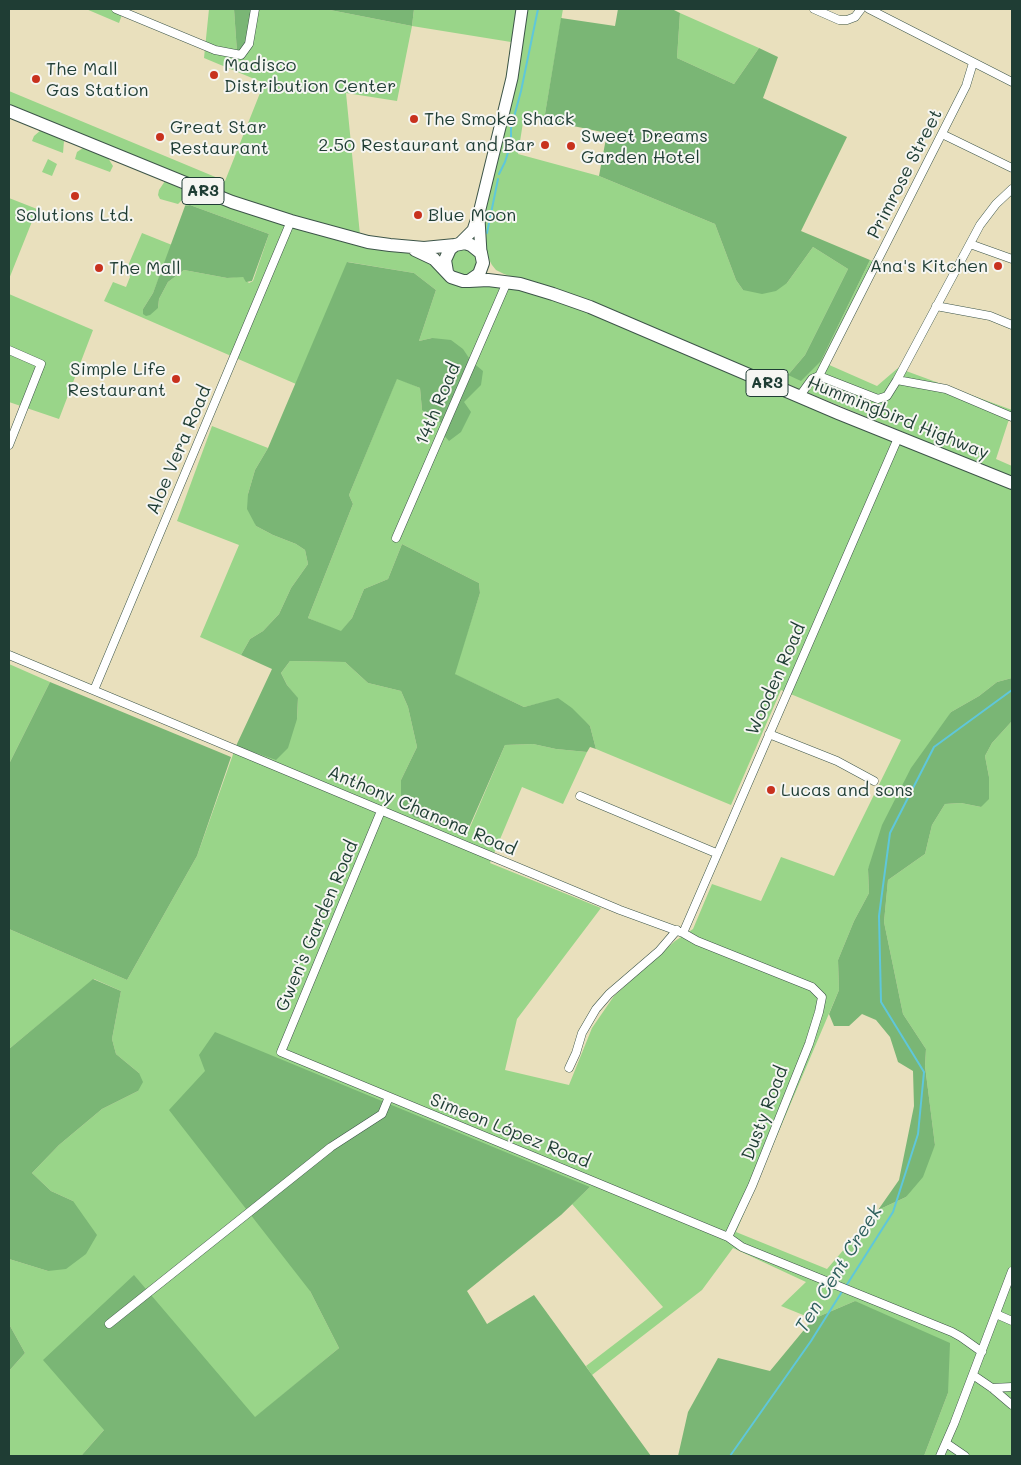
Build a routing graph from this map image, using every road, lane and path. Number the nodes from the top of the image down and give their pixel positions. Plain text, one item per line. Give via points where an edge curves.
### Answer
1 (116, 9) edge
2 (254, 9) edge
3 (522, 9) edge
4 (814, 9) edge
5 (861, 9) edge
6 (869, 9) edge
7 (973, 64) junction
8 (1012, 82) edge
9 (9, 111) edge
10 (942, 134) junction
11 (1012, 168) edge
12 (1011, 191) edge
13 (480, 209) junction
14 (292, 221) junction
15 (970, 244) junction
16 (457, 245) junction
17 (406, 247) junction
18 (481, 255) junction
19 (1012, 259) edge
20 (447, 272) junction
21 (469, 281) junction
22 (507, 282) junction
23 (520, 284) junction
24 (936, 306) junction
25 (1012, 325) edge
26 (9, 350) edge
27 (819, 376) junction
28 (897, 380) junction
29 (799, 397) junction
30 (1012, 417) edge
31 (898, 438) junction
32 (9, 445) edge
33 (1012, 483) edge
34 (396, 538) dead end
35 (9, 655) edge
36 (94, 690) junction
37 (768, 734) junction
38 (874, 781) dead end
39 (580, 796) dead end
40 (382, 811) junction
41 (716, 853) junction
42 (680, 932) junction
43 (822, 996) joint
44 (280, 1052) joint
45 (569, 1068) dead end
46 (389, 1098) junction
47 (728, 1237) junction
48 (1012, 1271) edge
49 (996, 1314) junction
50 (1012, 1321) edge
51 (109, 1324) dead end
52 (982, 1352) junction
53 (973, 1375) junction
54 (1012, 1387) edge
55 (992, 1388) junction
56 (1012, 1406) edge
57 (946, 1443) junction
58 (940, 1456) edge
59 (965, 1456) edge

1 - 2 street via 215,50 241,55 249,44
3 - 13 main road via 512,78
4 - 5 street via 839,20 855,17
6 - 7 street
7 - 8 street
7 - 10 street, Primrose Street via 966,86
9 - 14 main road, AR3 via 232,202
10 - 11 street
10 - 27 street, Primrose Street
12 - 15 street via 988,213
13 - 16 main road via 473,230
13 - 18 main road
14 - 17 main road, AR3 via 368,242
14 - 36 street, Aloe Vera Road
15 - 19 street
15 - 24 street
16 - 17 main road, AR3
16 - 18 main road via 471,245
16 - 20 main road via 447,254
17 - 20 main road, AR3 via 428,255
18 - 21 main road via 483,263 479,274
18 - 23 main road, Hummingbird Highway / AR3 via 497,273
20 - 21 main road via 457,280
21 - 22 main road, Hummingbird Highway / AR3
22 - 23 main road, Hummingbird Highway / AR3
22 - 34 street, 14th Road
23 - 29 main road, Hummingbird Highway / AR3 via 590,307
24 - 25 street via 990,316
24 - 28 street
26 - 32 street via 41,364
27 - 28 street via 878,399 887,396
27 - 29 street, Primrose Street via 812,379
28 - 30 street via 946,389
29 - 31 main road, Hummingbird Highway / AR3
31 - 33 main road, Hummingbird Highway / AR3
31 - 37 street, Wooden Road
35 - 36 street, Anthony Chanona Road
36 - 40 street, Anthony Chanona Road
37 - 38 street via 837,761
37 - 41 street, Wooden Road
39 - 41 street
40 - 42 street, Anthony Chanona Road
40 - 44 street, Gwen's Garden Road
41 - 42 street, Wooden Road
42 - 43 street, Anthony Chanona Road via 812,987
42 - 45 street, Wooden Road via 596,1009 582,1033
43 - 47 street, Dusty Road via 809,1044
44 - 46 street, Simeon López Road
46 - 47 street, Simeon López Road
46 - 51 street via 382,1114 331,1147
47 - 52 street, Simeon López Road via 742,1247 952,1332
48 - 49 street
49 - 50 street
49 - 52 street
52 - 53 street
53 - 55 street
53 - 57 street
54 - 55 street
55 - 56 street
57 - 58 street
57 - 59 street

